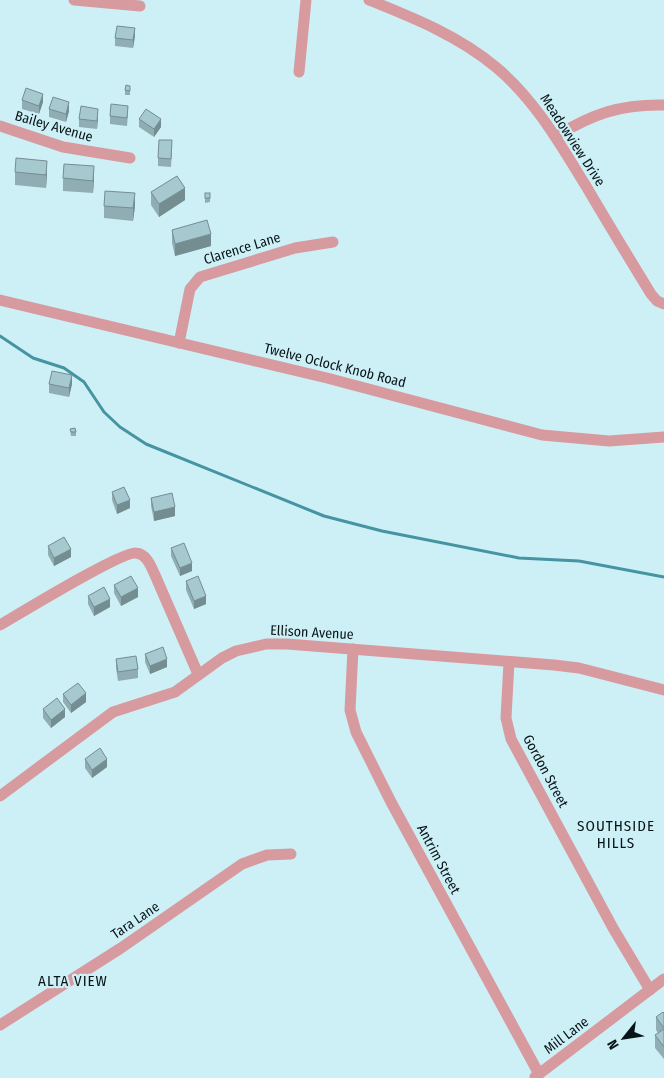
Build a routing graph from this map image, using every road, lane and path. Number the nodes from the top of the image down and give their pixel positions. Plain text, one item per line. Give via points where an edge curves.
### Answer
1 (74, 0) edge
2 (306, 0) edge
3 (369, 0) edge
4 (140, 6) dead end
5 (299, 72) dead end
6 (664, 105) edge
7 (0, 126) edge
8 (556, 136) junction
9 (130, 158) dead end
10 (333, 242) dead end
11 (0, 300) edge
12 (664, 304) edge
13 (179, 343) junction
14 (664, 437) edge
15 (0, 625) edge
16 (353, 649) junction
17 (509, 662) junction
18 (198, 674) junction
19 (664, 690) edge
20 (0, 796) edge
21 (292, 854) dead end
22 (664, 979) edge
23 (650, 990) junction
24 (0, 1025) edge
25 (536, 1076) edge

1 - 4 street
2 - 5 street
3 - 8 street, Meadowview Drive via 428,24 477,52 516,86
6 - 8 street via 616,108 584,120
7 - 9 street, Bailey Avenue via 63,148
8 - 12 street, Meadowview Drive via 651,294
10 - 13 street, Clarence Lane via 295,248 200,278 190,289
11 - 13 street, Twelve Oclock Knob Road
13 - 14 street, Twelve Oclock Knob Road via 336,380 542,435 609,441
15 - 18 street via 102,567 130,553 137,553 147,559
16 - 17 street, Ellison Avenue
16 - 18 street, Ellison Avenue via 287,644 251,646 222,658
16 - 25 street, Antrim Street via 350,710 356,732
17 - 19 street, Ellison Avenue via 579,668
17 - 23 street, Gordon Street via 506,718 511,739
18 - 20 street, Ellison Avenue via 164,697 112,712
21 - 24 street, Tara Lane via 267,854 242,864 121,948
22 - 23 street, Mill Lane
23 - 25 street, Mill Lane

